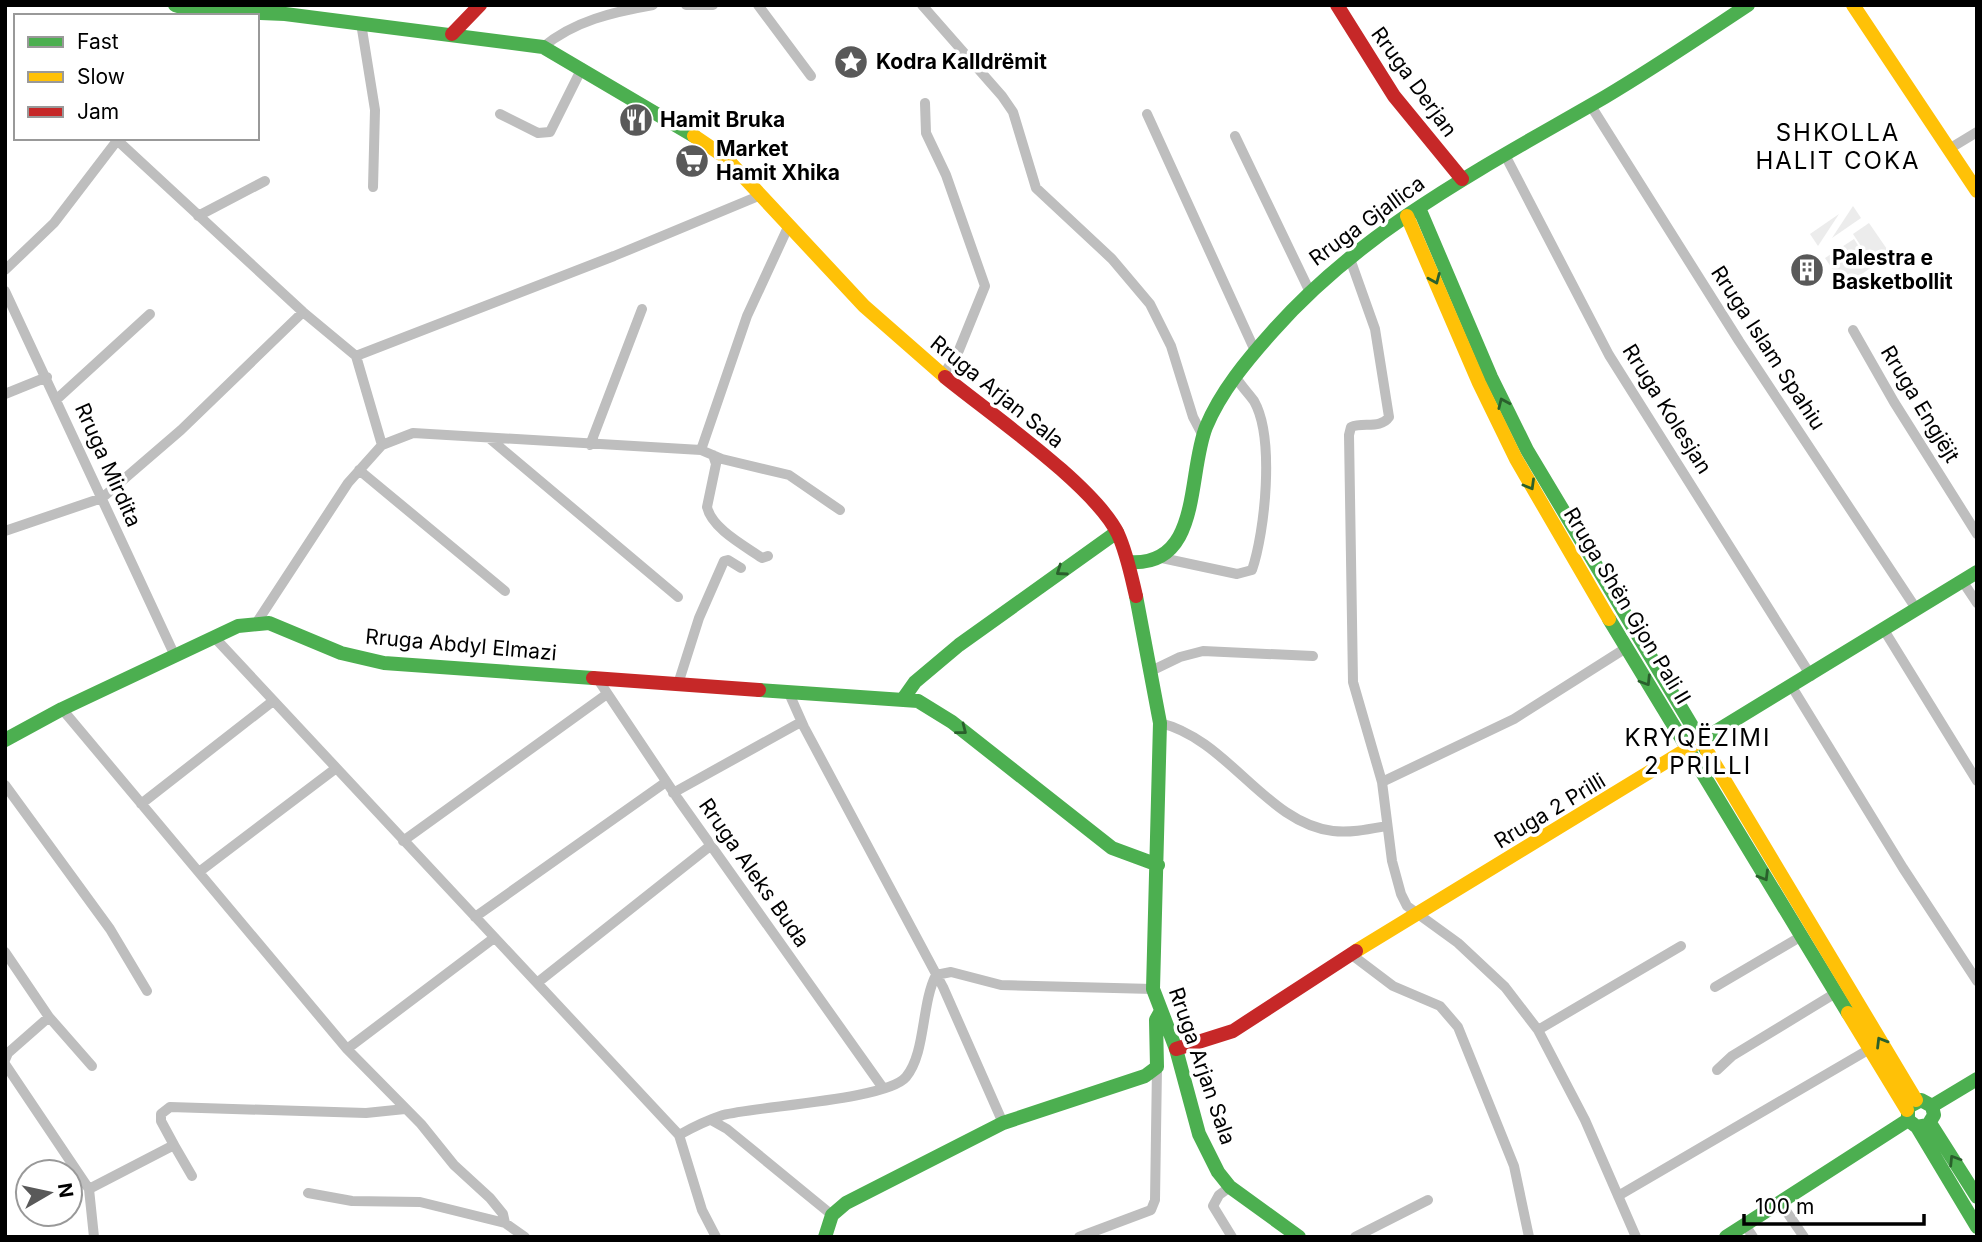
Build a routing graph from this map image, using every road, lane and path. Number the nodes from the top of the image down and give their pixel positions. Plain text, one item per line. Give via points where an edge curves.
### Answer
1 (175, 5) edge
2 (480, 5) edge
3 (653, 5) edge
4 (686, 5) edge
5 (713, 5) edge
6 (758, 5) edge
7 (922, 5) edge
8 (1748, 5) edge
9 (1853, 5) edge
10 (1340, 6) edge
11 (189, 13) edge
12 (360, 23) junction
13 (452, 34) junction
14 (542, 47) junction
15 (582, 68) junction
16 (811, 76) dead end
17 (925, 103) dead end
18 (1591, 106) junction
19 (500, 114) dead end
20 (1147, 114) dead end
21 (1977, 132) edge
22 (1235, 136) dead end
23 (117, 140) edge
24 (119, 140) edge
25 (1949, 149) junction
26 (1505, 155) junction
27 (1462, 179) junction
28 (265, 181) dead end
29 (373, 187) dead end
30 (1977, 191) edge
31 (761, 195) junction
32 (1413, 212) junction
33 (198, 216) junction
34 (789, 225) junction
35 (1349, 256) junction
36 (5, 270) edge
37 (1310, 290) junction
38 (5, 291) edge
39 (642, 309) dead end
40 (303, 312) junction
41 (150, 314) dead end
42 (1853, 330) dead end
43 (1256, 353) junction
44 (356, 356) junction
45 (944, 374) junction
46 (47, 377) junction
47 (1237, 379) junction
48 (5, 394) edge
49 (57, 399) junction
50 (1203, 436) junction
51 (489, 438) junction
52 (383, 445) junction
53 (590, 445) junction
54 (701, 450) junction
55 (713, 455) junction
56 (359, 470) junction
57 (102, 498) junction
58 (839, 510) dead end
59 (5, 531) edge
60 (1117, 532) junction
61 (1977, 534) edge
62 (768, 556) dead end
63 (1162, 558) junction
64 (1129, 562) junction
65 (741, 568) dead end
66 (1977, 572) edge
67 (1963, 582) junction
68 (505, 591) dead end
69 (678, 597) dead end
70 (1977, 603) edge
71 (1917, 610) junction
72 (257, 622) junction
73 (1885, 630) junction
74 (215, 638) junction
75 (1626, 648) junction
76 (175, 656) junction
77 (1313, 656) dead end
78 (1151, 671) junction
79 (1811, 676) junction
80 (597, 678) junction
81 (678, 684) junction
82 (1792, 687) junction
83 (788, 691) junction
84 (607, 694) junction
85 (903, 699) junction
86 (273, 701) junction
87 (62, 709) junction
88 (801, 722) junction
89 (1160, 723) junction
90 (5, 740) edge
91 (1695, 747) junction
92 (335, 769) junction
93 (1977, 781) edge
94 (666, 782) junction
95 (1382, 782) junction
96 (5, 785) edge
97 (673, 793) junction
98 (141, 804) junction
99 (1387, 826) junction
100 (402, 841) junction
101 (710, 846) junction
102 (1158, 865) junction
103 (199, 872) junction
104 (1418, 915) junction
105 (475, 917) junction
106 (1800, 937) junction
107 (495, 938) junction
108 (1681, 946) dead end
109 (5, 952) edge
110 (1352, 955) junction
111 (936, 975) junction
112 (1977, 981) edge
113 (537, 983) junction
114 (1715, 987) dead end
115 (1153, 989) junction
116 (147, 991) dead end
117 (1834, 994) junction
118 (1161, 1011) junction
119 (49, 1017) junction
120 (1538, 1030) junction
121 (347, 1049) junction
122 (1176, 1049) junction
123 (1868, 1050) junction
124 (5, 1062) edge
125 (92, 1066) dead end
126 (1157, 1067) junction
127 (1717, 1070) dead end
128 (1977, 1079) edge
129 (883, 1088) junction
130 (405, 1109) junction
131 (1916, 1116) junction
132 (711, 1120) junction
133 (1003, 1123) junction
134 (679, 1135) junction
135 (174, 1145) junction
136 (192, 1176) dead end
137 (1230, 1187) junction
138 (89, 1189) junction
139 (308, 1193) dead end
140 (1618, 1196) junction
141 (1977, 1198) edge
142 (1428, 1199) dead end
143 (1780, 1202) junction
144 (832, 1214) junction
145 (505, 1223) junction
146 (1977, 1227) edge
147 (1749, 1231) edge
148 (94, 1237) edge
149 (525, 1237) edge
150 (716, 1237) edge
151 (825, 1237) edge
152 (1079, 1237) edge
153 (1233, 1237) edge
154 (1299, 1237) edge
155 (1355, 1237) edge
156 (1529, 1237) edge
157 (1636, 1237) edge
158 (1726, 1237) edge
159 (1804, 1237) edge

1 - 11 street, Rruga Arjan Sala
2 - 13 street
3 - 14 street via 574,26
4 - 5 street
6 - 16 street
7 - 50 street via 1013,112 1036,188 1112,259 1150,304 1171,346
8 - 18 street, Rruga Gjallica
9 - 25 street
10 - 27 street, Rruga Derjan via 1377,74
11 - 12 street, Rruga Arjan Sala via 285,14
12 - 13 street, Rruga Arjan Sala
12 - 29 street via 375,110
13 - 14 street, Rruga Arjan Sala
14 - 15 street, Rruga Arjan Sala
15 - 19 street via 550,132 538,133
15 - 31 street, Rruga Arjan Sala via 698,137 725,157
17 - 45 street via 926,133 946,175 985,286
18 - 26 street, Rruga Gjallica
18 - 71 street, Rruga Islam Spahiu
20 - 43 street
21 - 25 street
22 - 37 street
23 - 36 street via 54,223
24 - 33 street
25 - 30 street
26 - 27 street, Rruga Gjallica
26 - 79 street, Rruga Kolesjan via 1609,355
27 - 32 street, Rruga Gjallica
28 - 33 street
31 - 34 street, Rruga Arjan Sala
31 - 44 street
32 - 35 street, Rruga Gjallica
32 -> 75 street, Rruga Shën Gjon Pali II via 1498,425
91 -> 32 street, Rruga Shën Gjon Pali II via 1520,438
33 - 40 street
34 - 45 street, Rruga Arjan Sala via 864,306
34 - 54 street via 747,316
35 - 37 street, Rruga Gjallica
35 - 95 street via 1375,329 1389,417 1377,424 1351,427 1349,435 1353,682
37 - 43 street, Rruga Gjallica
38 - 46 street, Rruga Mirdita
39 - 53 street
40 - 44 street
40 - 57 street via 181,430
41 - 49 street
42 - 61 street, Rruga Engjëjt
43 - 47 street, Rruga Gjallica
44 - 52 street
45 - 60 street, Rruga Arjan Sala via 1092,499
46 - 48 street
46 - 49 street, Rruga Mirdita
47 - 50 street, Rruga Gjallica via 1212,413
47 - 63 street via 1258,414 1266,468 1252,570 1237,574
49 - 57 street, Rruga Mirdita
50 - 63 street, Rruga Gjallica via 1184,528 1177,544
51 - 52 street via 412,433
51 - 53 street
51 - 69 street
52 - 56 street
53 - 54 street
54 - 55 street
55 - 58 street via 789,475
55 - 62 street via 716,464 708,514 729,535 762,558
56 - 68 street
56 - 72 street
57 - 59 street
57 - 76 street, Rruga Mirdita
60 - 64 street, Rruga Arjan Sala
60 -> 85 street via 959,645 915,682
63 - 64 street via 1146,564
64 - 78 street, Rruga Arjan Sala
65 - 81 street via 724,561
66 - 67 street, Rruga 2 Prilli
67 - 70 street
67 - 71 street, Rruga 2 Prilli
71 - 73 street, Rruga 2 Prilli
72 - 74 street
72 - 80 street, Rruga Abdyl Elmazi via 341,653 384,663
73 - 79 street, Rruga 2 Prilli
73 - 93 street
74 - 76 street
74 - 86 street
75 -> 91 street, Rruga Shën Gjon Pali II
75 - 95 street via 1514,719
76 - 87 street
77 - 78 street via 1203,651
78 - 89 street, Rruga Arjan Sala
79 - 82 street, Rruga 2 Prilli
80 - 81 street, Rruga Abdyl Elmazi
80 - 84 street, Rruga Aleks Buda
81 - 83 street, Rruga Abdyl Elmazi
82 - 91 street, Rruga 2 Prilli
82 - 112 street
83 - 85 street, Rruga Abdyl Elmazi
83 - 88 street
84 - 94 street, Rruga Aleks Buda
84 - 100 street
85 -> 102 street, Rruga Abdyl Elmazi via 931,706 1112,848
86 - 92 street
86 - 98 street
87 - 90 street
87 - 98 street
88 - 97 street
88 - 111 street
89 - 99 street via 1189,733 1270,799 1305,821 1335,831
89 - 102 street, Rruga Arjan Sala
91 - 104 street, Rruga 2 Prilli
91 -> 106 street, Rruga Shën Gjon Pali II
131 -> 91 street, Rruga Shën Gjon Pali II
92 - 100 street
92 - 103 street
94 - 97 street, Rruga Aleks Buda
94 - 105 street
95 - 99 street
96 - 116 street via 110,929
97 - 101 street, Rruga Aleks Buda
98 - 103 street
99 - 104 street via 1401,894
100 - 105 street
101 - 113 street
101 - 129 street, Rruga Aleks Buda
102 - 115 street, Rruga Arjan Sala
103 - 121 street
104 - 110 street, Rruga 2 Prilli
104 - 120 street via 1481,963
105 - 107 street
106 - 114 street
106 - 117 street, Rruga Shën Gjon Pali II
107 - 113 street
107 - 121 street
108 - 120 street
109 - 119 street
110 - 122 street, Rruga 2 Prilli via 1228,1035
110 - 156 street via 1393,986 1440,1006 1458,1027 1514,1166
111 - 115 street via 951,972 1001,985
111 - 129 street via 912,1067 898,1084
111 - 133 street
113 - 134 street
115 - 118 street, Rruga Arjan Sala
117 - 123 street, Rruga Shën Gjon Pali II
117 - 127 street via 1732,1056
118 - 122 street, Rruga Arjan Sala
118 - 126 street via 1156,1020
119 - 124 street via 8,1053
119 - 125 street
120 - 140 street
121 - 130 street
122 - 137 street, Rruga Arjan Sala via 1199,1135
123 - 131 street, Rruga Shën Gjon Pali II
123 - 140 street
124 - 138 street
126 - 133 street via 1144,1076
126 - 152 street via 1155,1200 1151,1210
128 - 131 street via 1932,1106 1934,1115
129 - 132 street
130 - 135 street via 366,1113 170,1107 161,1114 161,1121
130 - 145 street via 490,1198
141 -> 131 street, Rruga Shën Gjon Pali II
131 - 143 street
131 - 146 street, Rruga Shën Gjon Pali II
132 - 134 street
132 - 144 street
133 - 144 street via 882,1182
134 - 150 street via 702,1210
135 - 136 street
135 - 138 street
137 - 153 street via 1213,1206
137 - 154 street, Rruga Arjan Sala
138 - 148 street
139 - 145 street via 352,1201 420,1202
140 - 157 street
142 - 155 street
143 - 147 street
143 - 159 street
144 - 151 street
145 - 149 street
147 - 158 street

